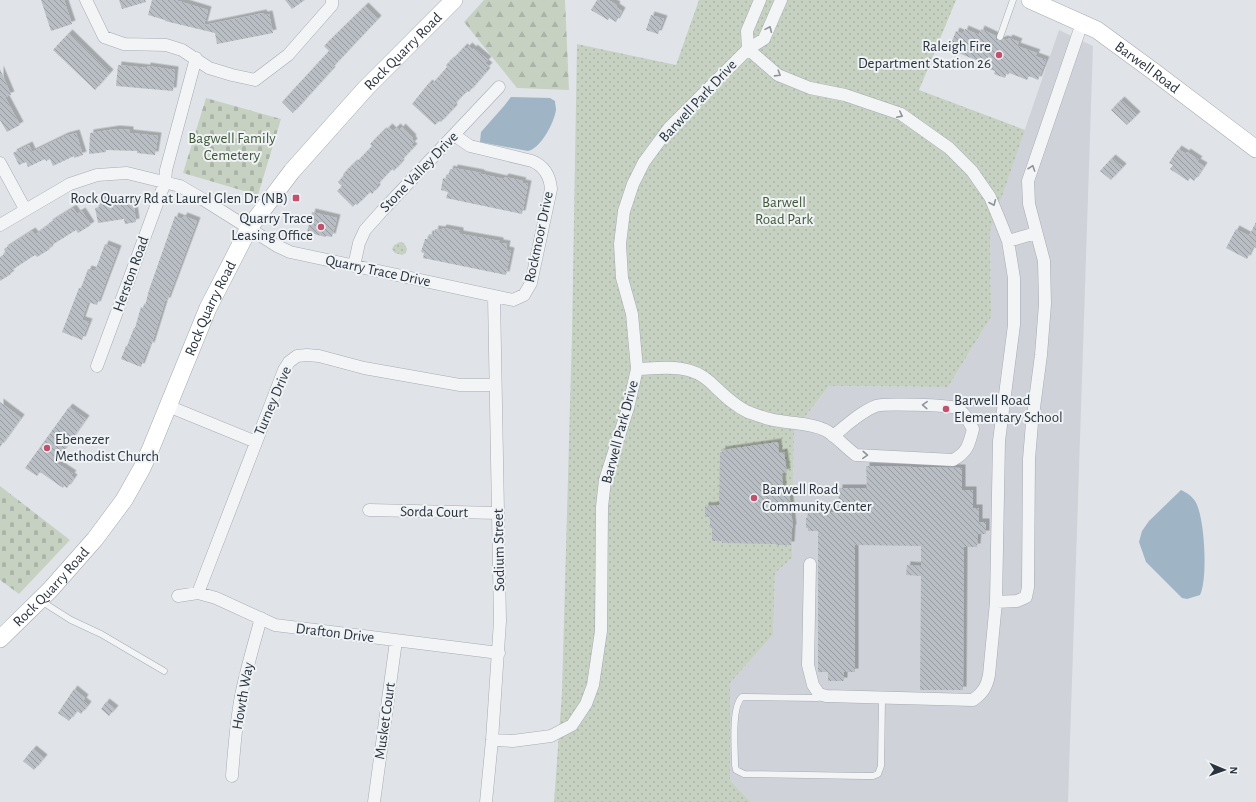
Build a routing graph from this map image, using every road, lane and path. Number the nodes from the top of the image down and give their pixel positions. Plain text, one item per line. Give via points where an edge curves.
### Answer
1 (86, 0) edge
2 (332, 0) edge
3 (760, 0) edge
4 (781, 0) edge
5 (1013, 0) edge
6 (1030, 0) edge
7 (446, 4) edge
8 (1082, 23) junction
9 (1000, 37) dead end
10 (748, 50) junction
11 (196, 58) junction
12 (499, 87) dead end
13 (454, 135) junction
14 (1256, 149) edge
15 (0, 163) edge
16 (165, 182) junction
17 (25, 209) junction
18 (0, 225) edge
19 (249, 228) junction
20 (1036, 233) junction
21 (1008, 241) junction
22 (354, 266) junction
23 (494, 296) junction
24 (513, 300) joint
25 (97, 366) dead end
26 (637, 369) junction
27 (495, 385) junction
28 (168, 406) junction
29 (833, 436) junction
30 (256, 442) junction
31 (369, 510) dead end
32 (498, 513) junction
33 (810, 564) dead end
34 (198, 593) junction
35 (178, 596) dead end
36 (40, 600) junction
37 (996, 602) junction
38 (261, 618) junction
39 (0, 639) edge
40 (396, 641) junction
41 (499, 653) junction
42 (164, 671) dead end
43 (826, 696) junction
44 (882, 698) junction
45 (492, 740) junction
46 (232, 776) dead end
47 (374, 802) edge
48 (486, 802) edge

1 - 11 street via 104,37 124,44 166,45
2 - 11 street via 332,4 288,55 255,80 209,68
3 - 10 street, Barwell Park Drive via 747,31
10 -> 4 street, Barwell Park Drive via 764,39
5 - 9 lane
6 - 8 main road, Barwell Road
7 - 19 main road, Rock Quarry Road via 350,106 292,172
8 - 14 main road, Barwell Road via 1097,30
20 -> 8 street via 1029,204 1028,181
10 -> 21 street via 778,76 810,88 845,95 901,114 949,148 972,171 990,197
10 - 26 street, Barwell Park Drive via 669,128 644,162 633,184 624,211 620,244 622,278 632,314
11 - 16 street, Herston Road
12 - 13 street, Stone Valley Drive
13 - 22 street, Stone Valley Drive via 365,230
13 - 24 street, Rockmoor Drive via 470,146 540,164 550,179 551,189 530,283 524,295
15 - 17 street
16 - 17 street, Quarry Trace Drive via 127,173 97,175 70,184
16 - 19 street, Quarry Trace Drive via 180,186
16 - 25 street, Herston Road
17 - 18 street, Quarry Trace Drive
19 - 22 street, Quarry Trace Drive via 290,252
19 - 28 main road, Rock Quarry Road via 208,308
20 - 21 street
20 - 37 street via 1044,261 1045,304 1029,459 1028,587 1026,598
21 - 37 street via 1014,278 1014,325 999,441
22 - 23 street, Quarry Trace Drive
23 - 24 street, Quarry Trace Drive
23 - 27 street, Sodium Street
26 - 29 street via 670,367 690,370 708,380 724,396 743,409 762,418 809,424 827,430
26 - 45 street, Barwell Park Drive via 628,408 605,480 602,507 601,631 594,685 586,704 572,725 551,736 513,741
27 - 30 street, Turney Drive via 460,385 364,368 319,356 297,356 284,370
27 - 32 street, Sodium Street
28 - 30 street
28 - 36 main road, Rock Quarry Road via 142,468 124,500 94,539
29 -> 29 street via 856,455 953,460 962,455 969,446 973,429 966,415 955,408 877,405
30 - 34 street, Turney Drive
31 - 32 street, Sorda Court
32 - 41 street, Sodium Street
33 - 43 street via 808,665 813,685 819,694
34 - 35 street, Drafton Drive
34 - 38 street, Drafton Drive
36 - 39 main road, Rock Quarry Road
36 - 42 lane
37 - 44 street via 988,683 980,695 973,700
38 - 40 street, Drafton Drive via 275,625
38 - 46 street, Howth Way via 248,661 241,697
40 - 41 street, Drafton Drive
40 - 47 street, Musket Court
41 - 45 street, Sodium Street
43 - 44 street
43 - 44 lane via 742,697 736,717 736,770 744,774 878,774 881,766
45 - 48 street, Sodium Street

